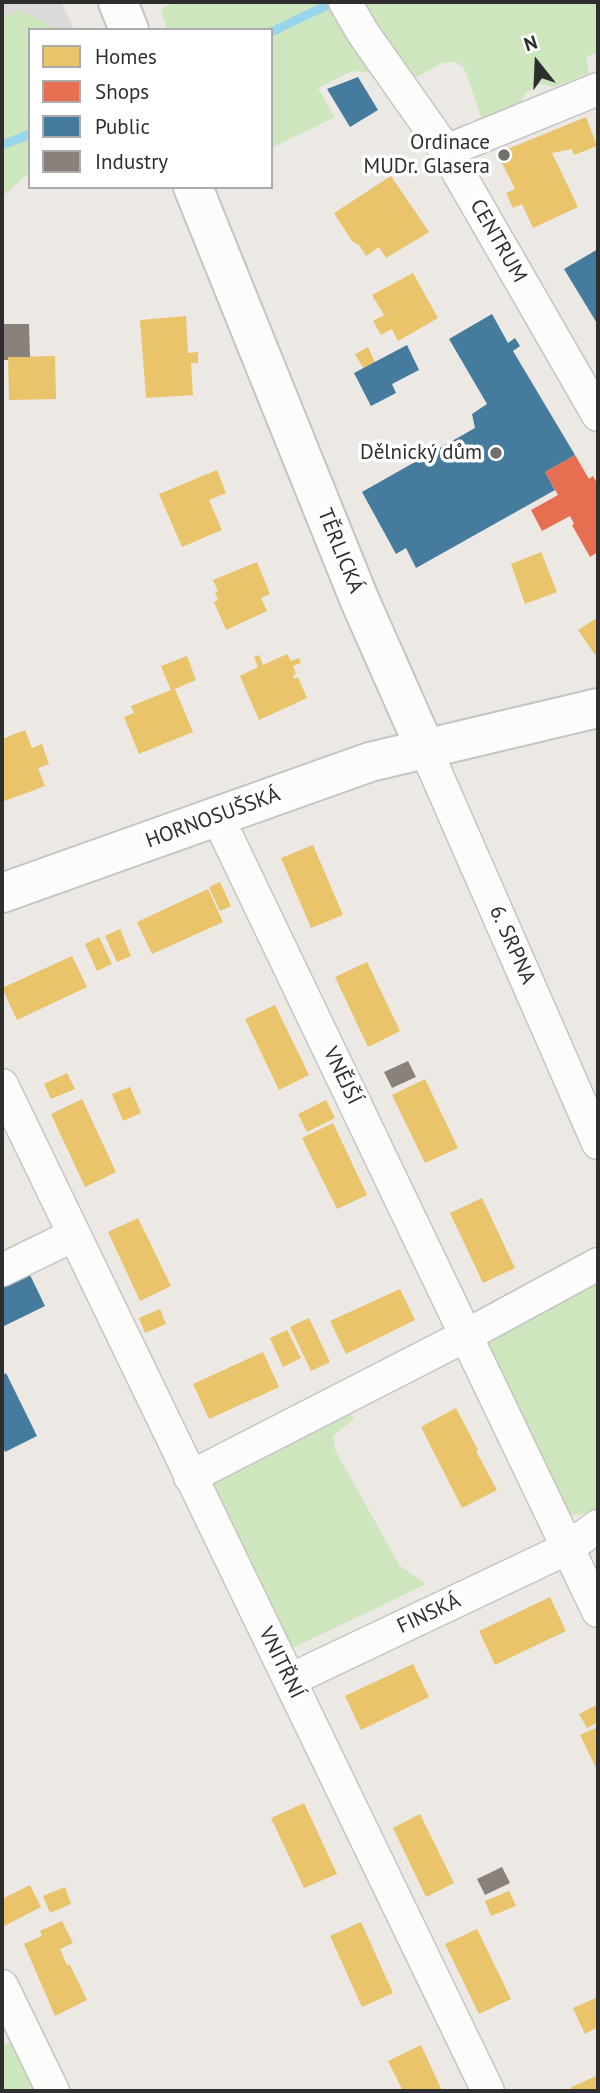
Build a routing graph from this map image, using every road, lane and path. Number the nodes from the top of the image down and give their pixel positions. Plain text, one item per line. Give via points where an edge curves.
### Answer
1 (118, 2) edge
2 (349, 8) edge
3 (128, 28) edge
4 (598, 89) edge
5 (446, 151) junction
6 (194, 189) edge
7 (598, 415) edge
8 (598, 708) edge
9 (425, 748) junction
10 (217, 816) junction
11 (2, 893) edge
12 (2, 1085) edge
13 (598, 1143) edge
14 (74, 1235) junction
15 (598, 1264) edge
16 (2, 1270) edge
17 (467, 1335) junction
18 (190, 1477) junction
19 (598, 1526) edge
20 (568, 1548) junction
21 (598, 1611) edge
22 (290, 1680) junction
23 (2, 1986) edge
24 (52, 2091) edge
25 (488, 2091) edge

1 - 3 main road
2 - 5 street, CENTRUM
4 - 5 street
5 - 7 street, CENTRUM
6 - 9 main road, TĚRLICKÁ via 360,601
8 - 9 main road
9 - 10 main road, HORNOSUŠSKÁ via 370,762
9 - 13 street, 6. SRPNA
10 - 11 main road, HORNOSUŠSKÁ
10 - 17 street, VNĚJŠÍ
12 - 14 street, VNITŘNÍ
14 - 16 street
14 - 18 street, VNITŘNÍ
15 - 17 street
17 - 18 street
17 - 20 street, VNĚJŠÍ
18 - 22 street, VNITŘNÍ
19 - 20 street, FINSKÁ
20 - 21 street
20 - 22 street, FINSKÁ
22 - 25 street, VNITŘNÍ
23 - 24 street

